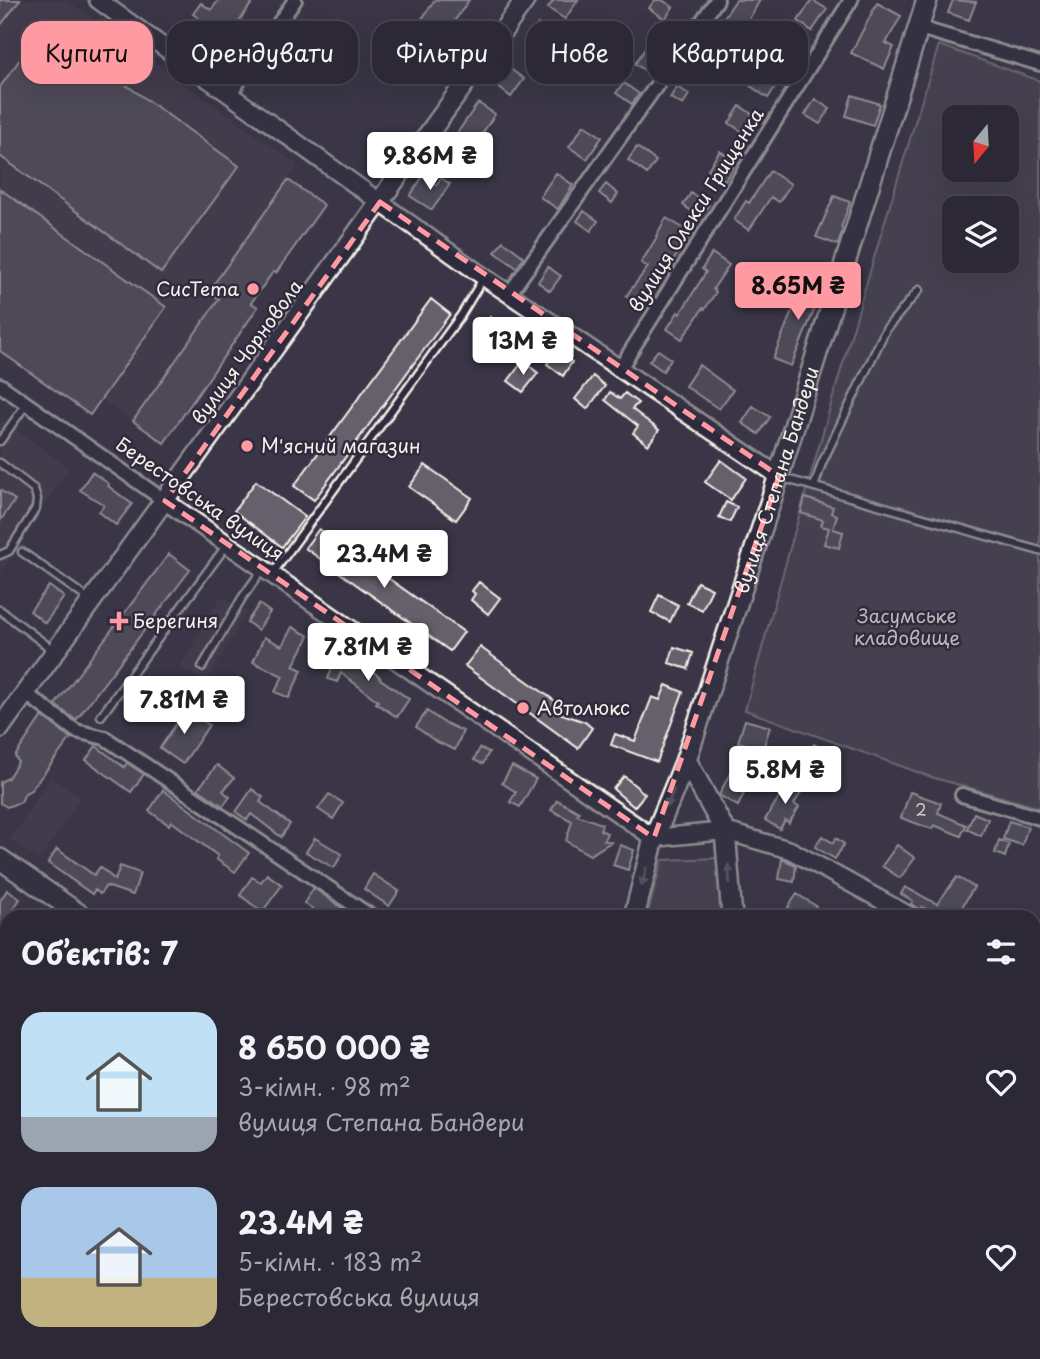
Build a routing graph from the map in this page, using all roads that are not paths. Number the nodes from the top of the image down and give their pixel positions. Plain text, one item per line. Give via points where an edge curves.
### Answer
1 (98, 0) edge
2 (295, 0) edge
3 (525, 0) edge
4 (717, 0) edge
5 (851, 0) edge
6 (927, 0) edge
7 (919, 28) junction
8 (1040, 64) edge
9 (230, 94) junction
10 (380, 201) junction
11 (484, 277) junction
12 (919, 290) dead end
13 (509, 294) junction
14 (619, 370) junction
15 (0, 384) edge
16 (27, 403) junction
17 (0, 440) edge
18 (0, 463) edge
19 (779, 476) junction
20 (814, 487) junction
21 (165, 501) junction
22 (228, 544) junction
23 (1040, 551) edge
24 (22, 552) dead end
25 (0, 555) edge
26 (267, 572) junction
27 (91, 601) junction
28 (0, 610) edge
29 (55, 652) junction
30 (202, 667) dead end
31 (25, 693) junction
32 (101, 716) dead end
33 (0, 728) edge
34 (686, 760) junction
35 (962, 795) dead end
36 (1040, 818) edge
37 (725, 831) junction
38 (654, 838) junction
39 (0, 859) edge
40 (73, 910) edge
41 (362, 910) edge
42 (636, 910) edge
43 (732, 910) edge
44 (895, 910) edge

1 - 9 street
2 - 9 street
3 - 10 main road, вулиця Чорновола
4 - 13 street
5 - 14 street, вулиця Олекси Грищенка
6 - 7 main road, вулиця Степана Бандери
7 - 8 street
7 - 19 main road, вулиця Степана Бандери
9 - 10 street
10 - 11 street
10 - 21 main road, вулиця Чорновола
11 - 13 street
11 - 26 lane via 461,315
12 - 20 lane via 886,329
13 - 14 street
14 - 19 street
15 - 16 street, Берестовська вулиця
16 - 17 lane
16 - 21 street, Берестовська вулиця
18 - 25 lane via 34,489 37,499 9,551
19 - 20 lane
19 - 34 main road, вулиця Степана Бандери
20 - 23 lane
21 - 22 street, Берестовська вулиця
21 - 27 main road, вулиця Чорновола
22 - 26 street, Берестовська вулиця
22 - 32 lane
24 - 27 lane
26 - 30 lane via 242,598
26 - 38 street, Берестовська вулиця
27 - 29 main road, вулиця Чорновола
28 - 29 lane
29 - 31 main road, вулиця Чорновола
31 - 33 main road, вулиця Чорновола
31 - 41 street via 76,731 105,738
34 - 37 main road
34 -> 38 main road, вулиця Степана Бандери
35 - 36 street
37 - 38 street
43 -> 37 main road
37 - 44 street via 790,850
38 -> 42 main road, вулиця Степана Бандери
39 - 40 main road

